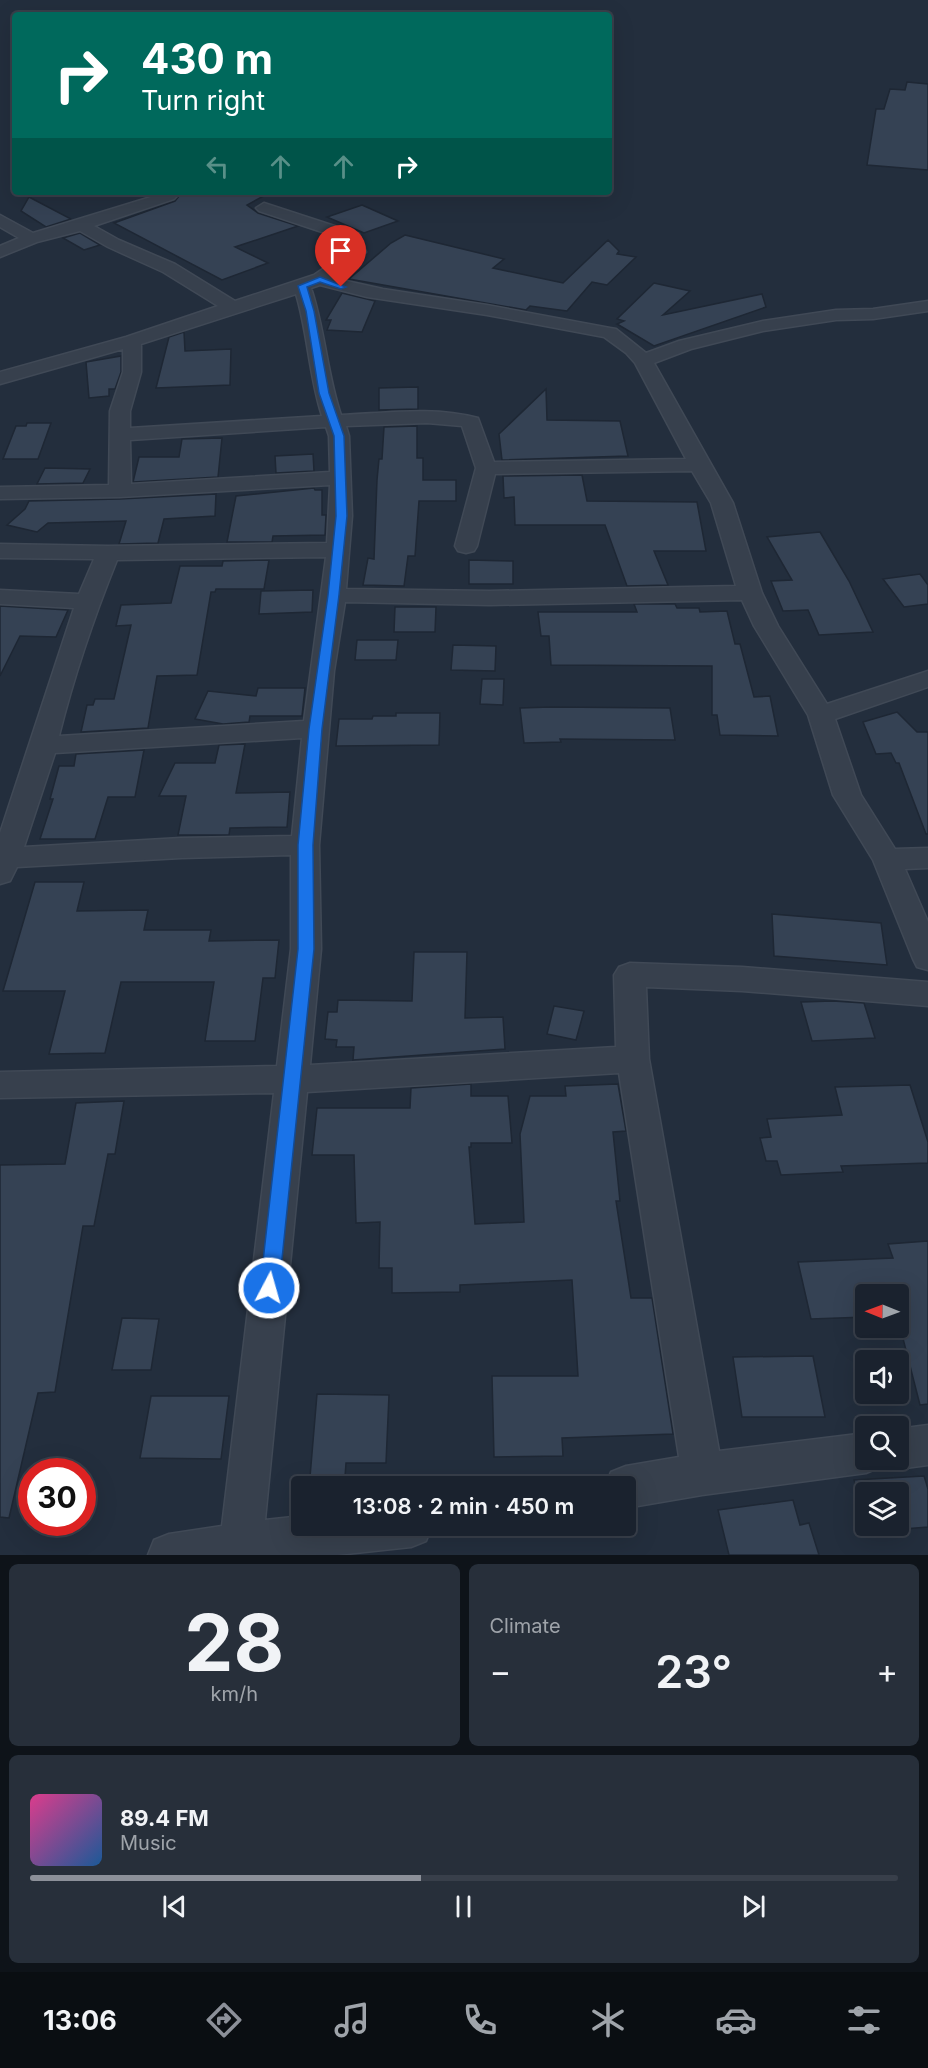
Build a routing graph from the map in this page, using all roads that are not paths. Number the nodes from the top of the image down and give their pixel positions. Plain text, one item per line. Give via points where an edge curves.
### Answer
1 (169, 196) dead end
2 (264, 208) dead end
3 (0, 220) edge
4 (82, 225) junction
5 (31, 239) junction
6 (0, 252) edge
7 (311, 282) junction
8 (928, 306) edge
9 (233, 307) junction
10 (132, 340) junction
11 (643, 361) junction
12 (0, 378) edge
13 (333, 421) junction
14 (120, 435) junction
15 (699, 465) junction
16 (486, 468) junction
17 (340, 478) junction
18 (120, 491) junction
19 (0, 493) edge
20 (466, 546) dead end
21 (337, 550) junction
22 (0, 551) edge
23 (108, 553) junction
24 (750, 593) junction
25 (334, 595) junction
26 (0, 597) edge
27 (88, 602) junction
28 (928, 679) edge
29 (821, 715) junction
30 (316, 729) junction
31 (44, 745) junction
32 (305, 845) junction
33 (928, 858) edge
34 (887, 859) junction
35 (2, 863) edge
36 (928, 959) edge
37 (928, 994) edge
38 (633, 1059) junction
39 (293, 1079) junction
40 (0, 1085) edge
41 (928, 1445) edge
42 (909, 1448) edge
43 (855, 1454) edge
44 (702, 1474) junction
45 (636, 1485) edge
46 (317, 1536) edge
47 (241, 1544) junction
48 (169, 1555) edge

1 - 4 street
2 - 7 street via 353,237 358,252
3 - 5 street
4 - 5 street
4 - 9 street via 96,236 192,281 210,296
5 - 6 street
7 - 9 street
7 - 11 street via 610,333
7 - 13 street via 310,311 324,393
8 - 11 street via 763,326 685,345
9 - 10 street
10 - 12 street
10 - 14 street via 132,372 120,411
11 - 15 street
13 - 14 street
13 - 16 street via 427,417 471,422
13 - 17 street via 339,436
14 - 18 street
15 - 16 street
15 - 24 street via 722,503
16 - 20 street
17 - 18 street
17 - 21 street
18 - 19 street
21 - 23 street
21 - 25 street
22 - 23 street
23 - 27 street
24 - 25 street via 510,600
24 - 29 street
25 - 30 street
26 - 27 street
27 - 31 street
28 - 29 street
29 - 34 street via 847,795
30 - 31 street
30 - 32 street
31 - 35 street
32 - 35 street via 181,848
32 - 39 street via 306,949
33 - 34 street
34 - 36 street
37 - 38 street via 742,979 630,975
38 - 39 street
38 - 44 street
39 - 40 street
39 - 47 street
41 - 42 street
43 - 44 street
44 - 45 street
46 - 47 street
47 - 48 street

